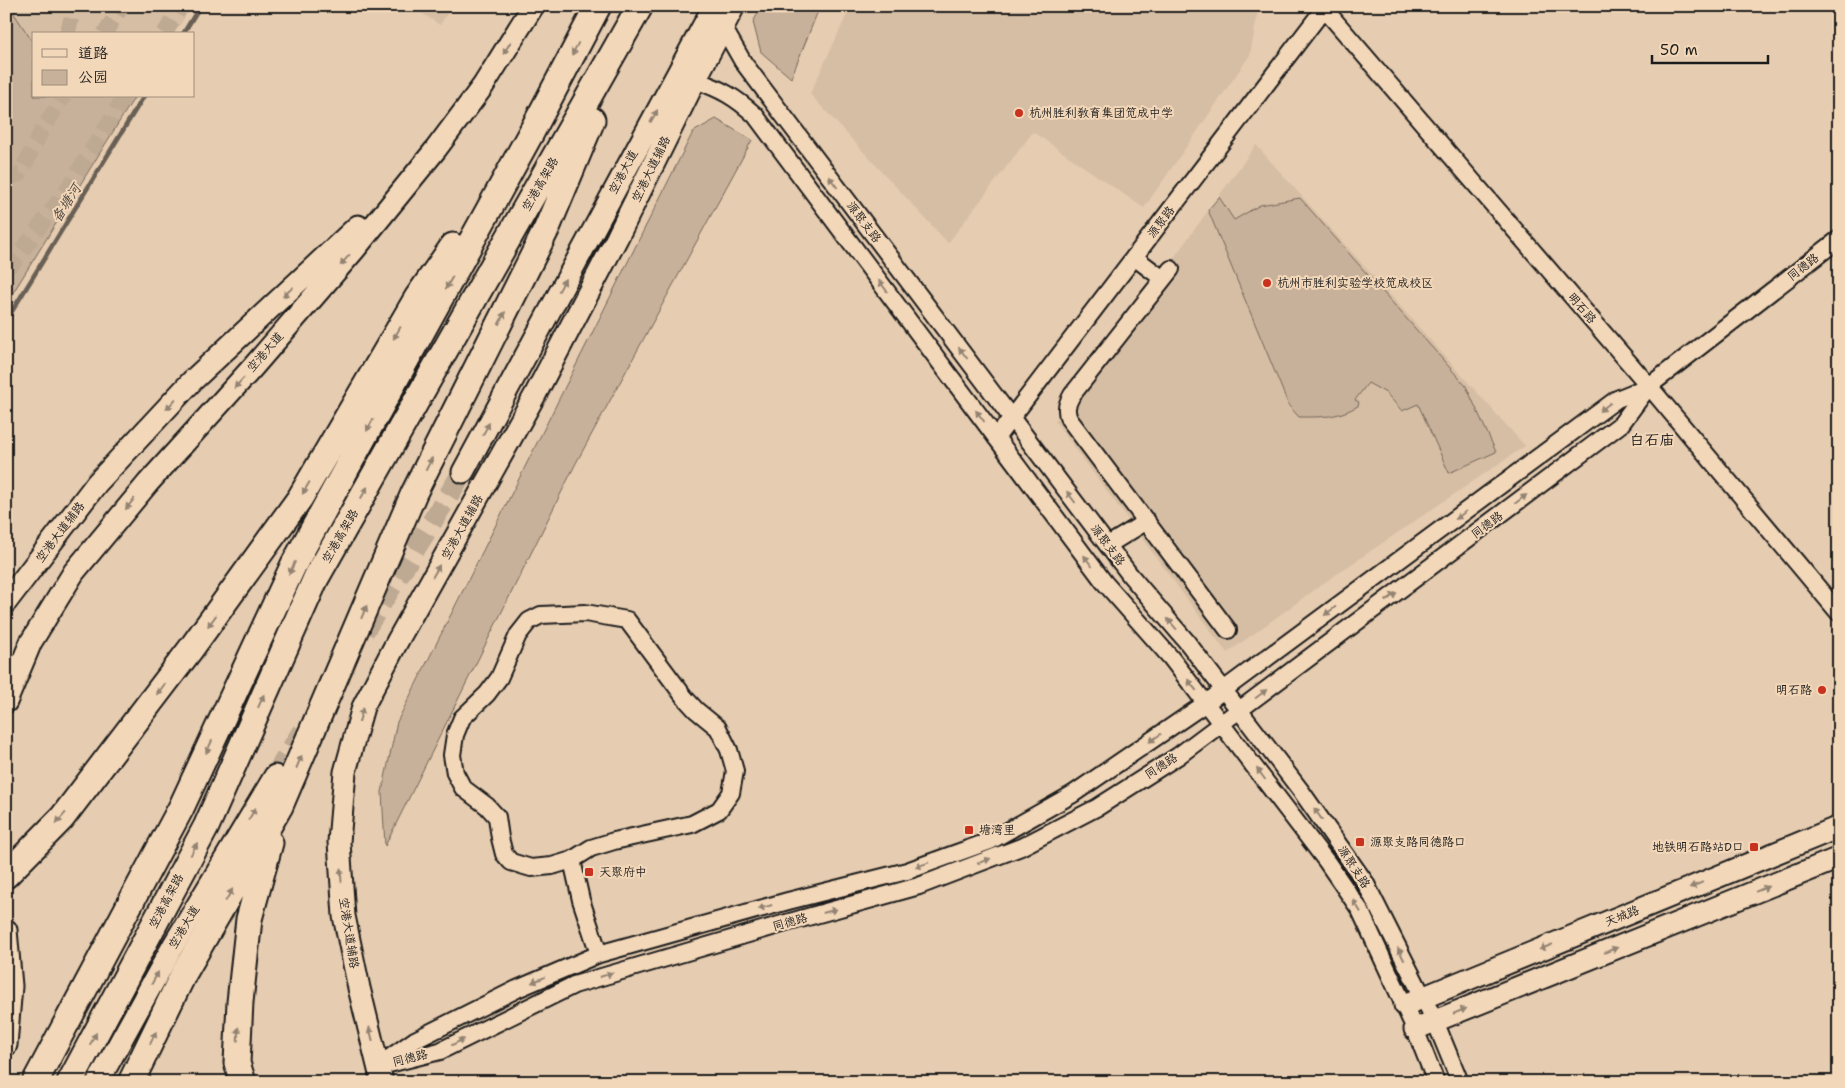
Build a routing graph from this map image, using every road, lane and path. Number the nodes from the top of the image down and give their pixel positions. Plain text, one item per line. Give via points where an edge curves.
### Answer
1 (533, 6) edge
2 (598, 6) edge
3 (714, 6) edge
4 (734, 6) edge
5 (1324, 7) edge
6 (638, 12) edge
7 (723, 27) junction
8 (695, 80) junction
9 (532, 133) junction
10 (436, 149) junction
11 (1839, 240) edge
12 (1134, 257) junction
13 (1649, 386) junction
14 (1012, 417) junction
15 (996, 438) junction
16 (463, 472) tunnel mouth
17 (1146, 521) junction
18 (1108, 545) junction
19 (6, 602) edge
20 (1839, 613) edge
21 (1228, 630) dead end
22 (1224, 690) junction
23 (6, 702) edge
24 (1206, 703) junction
25 (1240, 710) junction
26 (1222, 724) junction
27 (274, 776) tunnel mouth
28 (280, 806) junction
29 (1839, 827) edge
30 (1839, 858) edge
31 (572, 860) junction
32 (6, 875) edge
33 (6, 930) edge
34 (599, 954) junction
35 (1414, 1001) junction
36 (1435, 1021) junction
37 (1415, 1029) junction
38 (6, 1045) edge
39 (380, 1074) edge
40 (35, 1082) edge
41 (70, 1082) edge
42 (98, 1082) edge
43 (131, 1082) edge
44 (243, 1082) edge
45 (1436, 1082) edge
46 (1460, 1082) edge

1 -> 10 main road, 空港大道 via 483,86
2 -> 9 highway
16 -> 3 main road, 空港大道
4 - 7 main road, 空港大道辅路
5 - 12 street, 源聚路
5 - 13 street, 明石路
28 -> 6 highway via 414,493 547,228
41 -> 6 highway, 空港高架路 via 206,827 316,578
7 - 8 main road, 空港大道辅路
14 -> 7 street, 源聚支路 via 742,62
15 -> 8 street, 源聚支路 via 755,115 734,97
39 -> 8 main road, 空港大道辅路 via 344,916 339,842 345,772 363,706 535,395
9 -> 32 highway via 417,298 300,498 62,818
9 -> 40 highway via 294,564 181,808
10 -> 19 main road, 空港大道辅路 via 192,381 97,483
10 -> 23 main road, 空港大道 via 354,250 148,483 74,572 32,642
11 - 13 street, 同德路
12 - 14 street, 源聚路
12 - 17 street via 1167,274 1072,395 1066,408 1069,419
13 - 20 street, 明石路
13 -> 22 street, 同德路 via 1617,399
25 -> 13 street, 同德路 via 1621,424
14 - 15 street, 源聚路
18 -> 14 street, 源聚支路
24 -> 15 street, 源聚支路 via 1104,582
17 - 18 street
17 - 21 street
22 -> 18 street, 源聚支路
22 - 24 street, 同德路
22 - 25 street, 源聚支路
24 - 26 street, 源聚支路
24 -> 34 street, 同德路 via 1073,794 990,841 907,871
25 - 26 street, 同德路
35 -> 25 street, 源聚支路 via 1365,882 1302,791
35 -> 26 street, 源聚支路 via 1328,862
39 -> 26 street, 同德路 via 440,1051 574,985 919,886 1021,847 1098,806
42 -> 27 main road, 空港大道 via 173,946
43 -> 28 highway via 184,973
44 -> 28 highway via 237,1063 249,919
29 -> 35 main road, 天城路
36 -> 30 main road
31 - 31 street via 531,868 512,862 504,854 497,818 464,788 455,774 452,755 455,734 462,718 499,678 518,635 529,621 541,615 585,613 627,620 685,698 718,728 735,771 731,793 719,810 692,824 591,848
31 - 34 street
33 - 38 main road via 12,986
34 -> 39 street, 同德路 via 517,989 415,1040
35 - 36 street, 源聚支路
35 - 37 street, 源聚支路
36 - 37 main road
36 - 46 street, 源聚支路
37 - 45 street, 源聚支路

